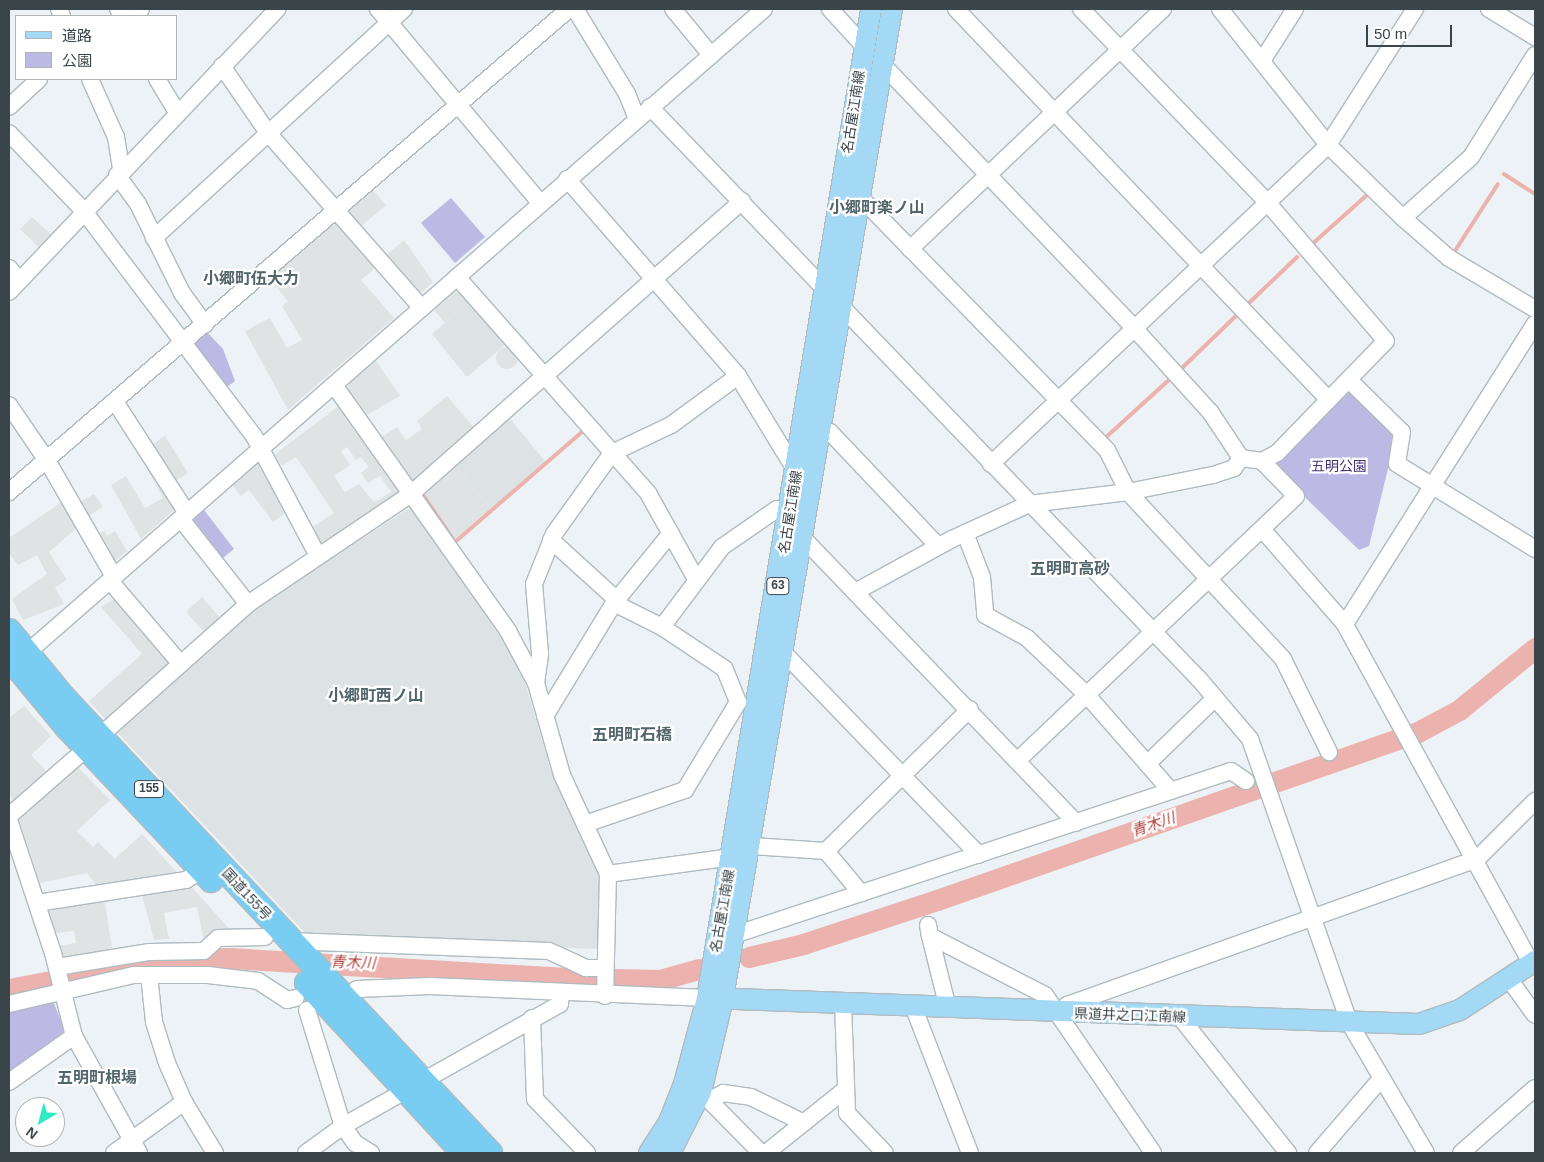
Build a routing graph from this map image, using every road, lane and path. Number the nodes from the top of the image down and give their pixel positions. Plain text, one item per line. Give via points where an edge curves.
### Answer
1 (277, 9) edge
2 (378, 9) edge
3 (404, 9) edge
4 (569, 9) edge
5 (574, 9) edge
6 (673, 9) edge
7 (764, 9) edge
8 (830, 9) edge
9 (871, 9) edge
10 (892, 9) edge
11 (956, 9) edge
12 (1081, 9) edge
13 (1164, 9) edge
14 (1220, 9) edge
15 (1295, 9) edge
16 (1415, 9) edge
17 (1489, 9) edge
18 (389, 22) junction
19 (1535, 37) edge
20 (863, 45) junction
21 (1121, 50) junction
22 (711, 55) junction
23 (1535, 55) edge
24 (1262, 62) junction
25 (882, 64) junction
26 (222, 66) junction
27 (38, 80) edge
28 (90, 80) edge
29 (158, 80) edge
30 (458, 105) junction
31 (9, 107) edge
32 (650, 107) junction
33 (177, 112) junction
34 (1057, 112) junction
35 (637, 119) junction
36 (9, 133) edge
37 (268, 133) junction
38 (1328, 145) junction
39 (119, 173) junction
40 (988, 177) junction
41 (567, 179) junction
42 (861, 198) junction
43 (742, 201) junction
44 (1267, 202) junction
45 (540, 203) junction
46 (83, 210) junction
47 (336, 211) junction
48 (1403, 218) junction
49 (154, 238) junction
50 (910, 250) junction
51 (1201, 264) junction
52 (457, 277) junction
53 (12, 280) edge
54 (652, 281) junction
55 (826, 288) junction
56 (422, 308) junction
57 (844, 308) junction
58 (1535, 309) edge
59 (1535, 324) edge
60 (205, 325) junction
61 (1134, 328) junction
62 (183, 344) junction
63 (738, 376) junction
64 (542, 377) junction
65 (1348, 380) junction
66 (334, 385) junction
67 (1060, 399) junction
68 (1329, 400) junction
69 (116, 402) junction
70 (9, 405) edge
71 (821, 431) junction
72 (262, 448) junction
73 (612, 453) junction
74 (1241, 458) junction
75 (1262, 461) junction
76 (48, 462) junction
77 (991, 464) junction
78 (796, 471) junction
79 (1433, 486) junction
80 (9, 492) edge
81 (1128, 492) junction
82 (411, 494) junction
83 (1029, 504) junction
84 (791, 512) junction
85 (184, 516) junction
86 (1262, 529) junction
87 (671, 533) junction
88 (965, 533) junction
89 (802, 537) junction
90 (552, 540) junction
91 (938, 546) junction
92 (1535, 549) edge
93 (318, 556) junction
94 (112, 579) junction
95 (696, 579) junction
96 (1208, 580) junction
97 (857, 591) junction
98 (615, 601) junction
99 (248, 604) junction
100 (1345, 624) junction
101 (662, 627) junction
102 (9, 631) edge
103 (1154, 631) junction
104 (783, 652) junction
105 (15, 661) edge
106 (180, 664) junction
107 (536, 683) junction
108 (1086, 694) junction
109 (1215, 698) junction
110 (970, 709) junction
111 (545, 716) junction
112 (722, 729) junction
113 (753, 731) junction
114 (94, 742) junction
115 (1329, 752) dead end
116 (1018, 760) junction
117 (1147, 764) junction
118 (904, 774) junction
119 (1246, 781) dead end
120 (1171, 791) junction
121 (1535, 801) edge
122 (9, 816) edge
123 (9, 820) edge
124 (1076, 823) junction
125 (585, 824) junction
126 (752, 846) junction
127 (826, 851) junction
128 (979, 855) junction
129 (732, 857) junction
130 (1476, 859) junction
131 (202, 870) junction
132 (608, 874) junction
133 (861, 893) junction
134 (37, 903) junction
135 (1315, 917) junction
136 (734, 935) junction
137 (279, 941) junction
138 (1533, 962) edge
139 (57, 969) junction
140 (149, 975) junction
141 (1509, 979) junction
142 (605, 981) junction
143 (307, 984) junction
144 (357, 989) dead end
145 (62, 990) junction
146 (561, 992) junction
147 (715, 998) junction
148 (843, 1003) junction
149 (9, 1004) edge
150 (913, 1006) junction
151 (948, 1008) junction
152 (307, 1010) dead end
153 (1061, 1012) junction
154 (1535, 1015) edge
155 (1180, 1017) junction
156 (532, 1018) junction
157 (1350, 1024) junction
158 (74, 1036) junction
159 (1380, 1080) junction
160 (9, 1082) edge
161 (413, 1086) junction
162 (1535, 1088) edge
163 (846, 1089) junction
164 (705, 1096) junction
165 (184, 1102) junction
166 (804, 1123) junction
167 (342, 1126) junction
168 (135, 1147) edge
169 (114, 1153) edge
170 (215, 1153) edge
171 (306, 1153) edge
172 (371, 1153) edge
173 (464, 1153) edge
174 (490, 1153) edge
175 (587, 1153) edge
176 (649, 1153) edge
177 (670, 1153) edge
178 (761, 1153) edge
179 (766, 1153) edge
180 (885, 1153) edge
181 (970, 1153) edge
182 (1152, 1153) edge
183 (1288, 1153) edge
184 (1317, 1153) edge
185 (1426, 1153) edge
186 (1461, 1153) edge

1 - 26 street
2 - 18 street
3 - 18 street
4 - 30 street
5 - 35 street via 614,71
6 - 22 street
7 - 22 street
8 - 20 street
9 - 20 main road, 名古屋江南線 / 63
10 - 25 main road, 名古屋江南線 / 63
11 - 34 street
12 - 21 street
13 - 21 street
14 - 24 street
15 - 24 street
16 - 38 street
17 - 19 street
18 - 30 street
18 - 37 street
20 - 55 main road, 名古屋江南線 / 63
21 - 34 street
21 - 44 street
22 - 32 street
23 - 48 street via 1471,157
24 - 38 street
25 - 40 street
25 - 42 main road, 名古屋江南線 / 63
26 - 33 street
26 - 37 street
27 - 31 street
28 - 39 street via 116,137
29 - 33 street
30 - 45 street
30 - 47 street
32 - 35 street
32 - 43 street
33 - 39 street
34 - 40 street
34 - 51 street
35 - 41 street
36 - 46 street
37 - 47 street
37 - 49 street
38 - 44 street
38 - 48 street
39 - 46 street
39 - 49 street
40 - 50 street
40 - 61 street
41 - 45 street
41 - 54 street
42 - 50 street
42 - 57 main road, 名古屋江南線 / 63
43 - 54 street
43 - 55 street
44 - 51 street
44 - 65 street via 1386,341
45 - 52 street
46 - 53 street
46 - 62 street
47 - 56 street
47 - 60 street
48 - 58 street via 1449,258
49 - 60 street via 182,293
50 - 67 street
51 - 61 street
51 - 68 street
52 - 56 street
52 - 64 street
54 - 63 street
54 - 64 street
55 - 57 street
55 - 78 main road, 名古屋江南線 / 63
56 - 66 street
57 - 71 main road, 名古屋江南線 / 63
57 - 77 street
59 - 79 street
60 - 62 street
61 - 67 street
61 - 74 street via 1210,413
62 - 69 street
62 - 72 street
63 - 73 street via 671,425
63 - 78 street
64 - 73 street
64 - 82 street
65 - 68 street
65 - 79 street via 1402,432 1397,464
66 - 72 street
66 - 82 street
67 - 77 street
67 - 81 street via 1107,450
68 - 75 street via 1277,453
69 - 76 street
69 - 85 street
70 - 76 street
71 - 89 main road, 名古屋江南線 / 63
71 - 91 street via 830,432
72 - 85 street
72 - 93 street
73 - 87 street via 648,493
73 - 90 street
74 - 75 street
74 - 81 street via 1227,470
75 - 86 street via 1296,496
76 - 80 street
76 - 94 street
77 - 83 street
78 - 84 main road, 名古屋江南線 / 63
79 - 92 street
79 - 100 street
81 - 83 street
81 - 96 street
82 - 93 street
82 - 107 street via 508,631
83 - 88 street
83 - 103 street
84 - 95 street via 777,510 752,524 722,547
84 - 113 main road, 名古屋江南線 / 63
85 - 94 street
85 - 99 street
86 - 96 street
86 - 100 street
87 - 95 street
87 - 98 street
88 - 91 street
88 - 108 street via 982,577 985,615 1028,638
89 - 97 street
89 - 104 main road, 名古屋江南線 / 63
90 - 98 street
90 - 107 street via 534,584 540,653
91 - 97 street
93 - 99 street
94 - 105 street
94 - 106 street
95 - 101 street
96 - 103 street
96 - 115 street via 1283,659
97 - 110 street
98 - 101 street
98 - 111 street
99 - 106 street
100 - 130 street
101 - 112 street via 725,669 738,702
102 - 105 highway, 国道155号 / 155
103 - 108 street
103 - 109 street
104 - 118 street
104 - 126 main road, 名古屋江南線 / 63
105 - 114 highway, 国道155号 / 155
106 - 114 street
107 - 111 street
108 - 116 street
108 - 117 street
109 - 117 street
109 - 135 street via 1250,739
110 - 116 street
110 - 118 street
111 - 125 street via 562,775
112 - 113 street
112 - 125 street via 685,790
113 - 129 main road, 名古屋江南線 / 63
114 - 122 street
114 - 131 highway, 国道155号 / 155
114 - 137 highway, 国道155号 / 155
116 - 124 street
117 - 120 street
118 - 127 street
118 - 128 street
119 - 120 street via 1231,771
120 - 124 street
121 - 130 street
123 - 134 street
124 - 128 street
125 - 132 street
126 - 127 street
126 - 136 main road, 名古屋江南線 / 63
127 - 133 street
128 - 133 street
129 - 132 street
129 - 147 main road, 名古屋江南線 / 63
130 - 135 street
130 - 138 street
131 - 134 street via 186,880
131 - 137 highway, 国道155号 / 155
132 - 142 street
133 - 136 street
134 - 139 street
135 - 153 street via 1067,1005
135 - 157 street
136 - 147 main road, 名古屋江南線 / 63
137 - 139 street via 218,938 204,951 150,952
137 - 142 street via 549,951
137 - 143 highway, 国道155号 / 155
138 - 141 main road, 県道井之口江南線
139 - 145 street
140 - 143 street via 258,981 287,1000
140 - 145 street
140 - 165 street via 154,1022
141 - 154 street
141 - 157 main road, 県道井之口江南線 via 1443,1018 1419,1024
142 - 146 street
142 - 147 street
143 - 161 highway, 国道155号 / 155
144 - 146 street via 430,986
145 - 149 street
145 - 158 street
146 - 156 street via 560,1004
147 - 148 main road, 県道井之口江南線
147 - 164 main road, 名古屋江南線 / 63
147 - 176 main road, 名古屋江南線 / 63 via 669,1122
148 - 150 main road, 県道井之口江南線
148 - 163 street
150 - 151 main road, 県道井之口江南線
150 - 181 street
151 - 153 main road, 県道井之口江南線
151 - 153 street via 929,931 1045,995
152 - 167 street
153 - 155 main road, 県道井之口江南線
153 - 182 street via 1098,1078
155 - 157 main road, 県道井之口江南線
155 - 183 street
156 - 161 street
156 - 175 street via 535,1099
157 - 159 street
158 - 160 street
158 - 168 street
159 - 184 street
159 - 185 street
161 - 167 street
161 - 173 highway, 国道155号 / 155
161 - 174 highway, 国道155号 / 155
162 - 186 street
163 - 166 street
163 - 180 street via 847,1113
164 - 166 street via 723,1093 751,1098
164 - 177 main road, 名古屋江南線 / 63
164 - 178 street
165 - 168 street
165 - 170 street
166 - 179 street
167 - 171 street
167 - 172 street via 354,1143
168 - 169 street

